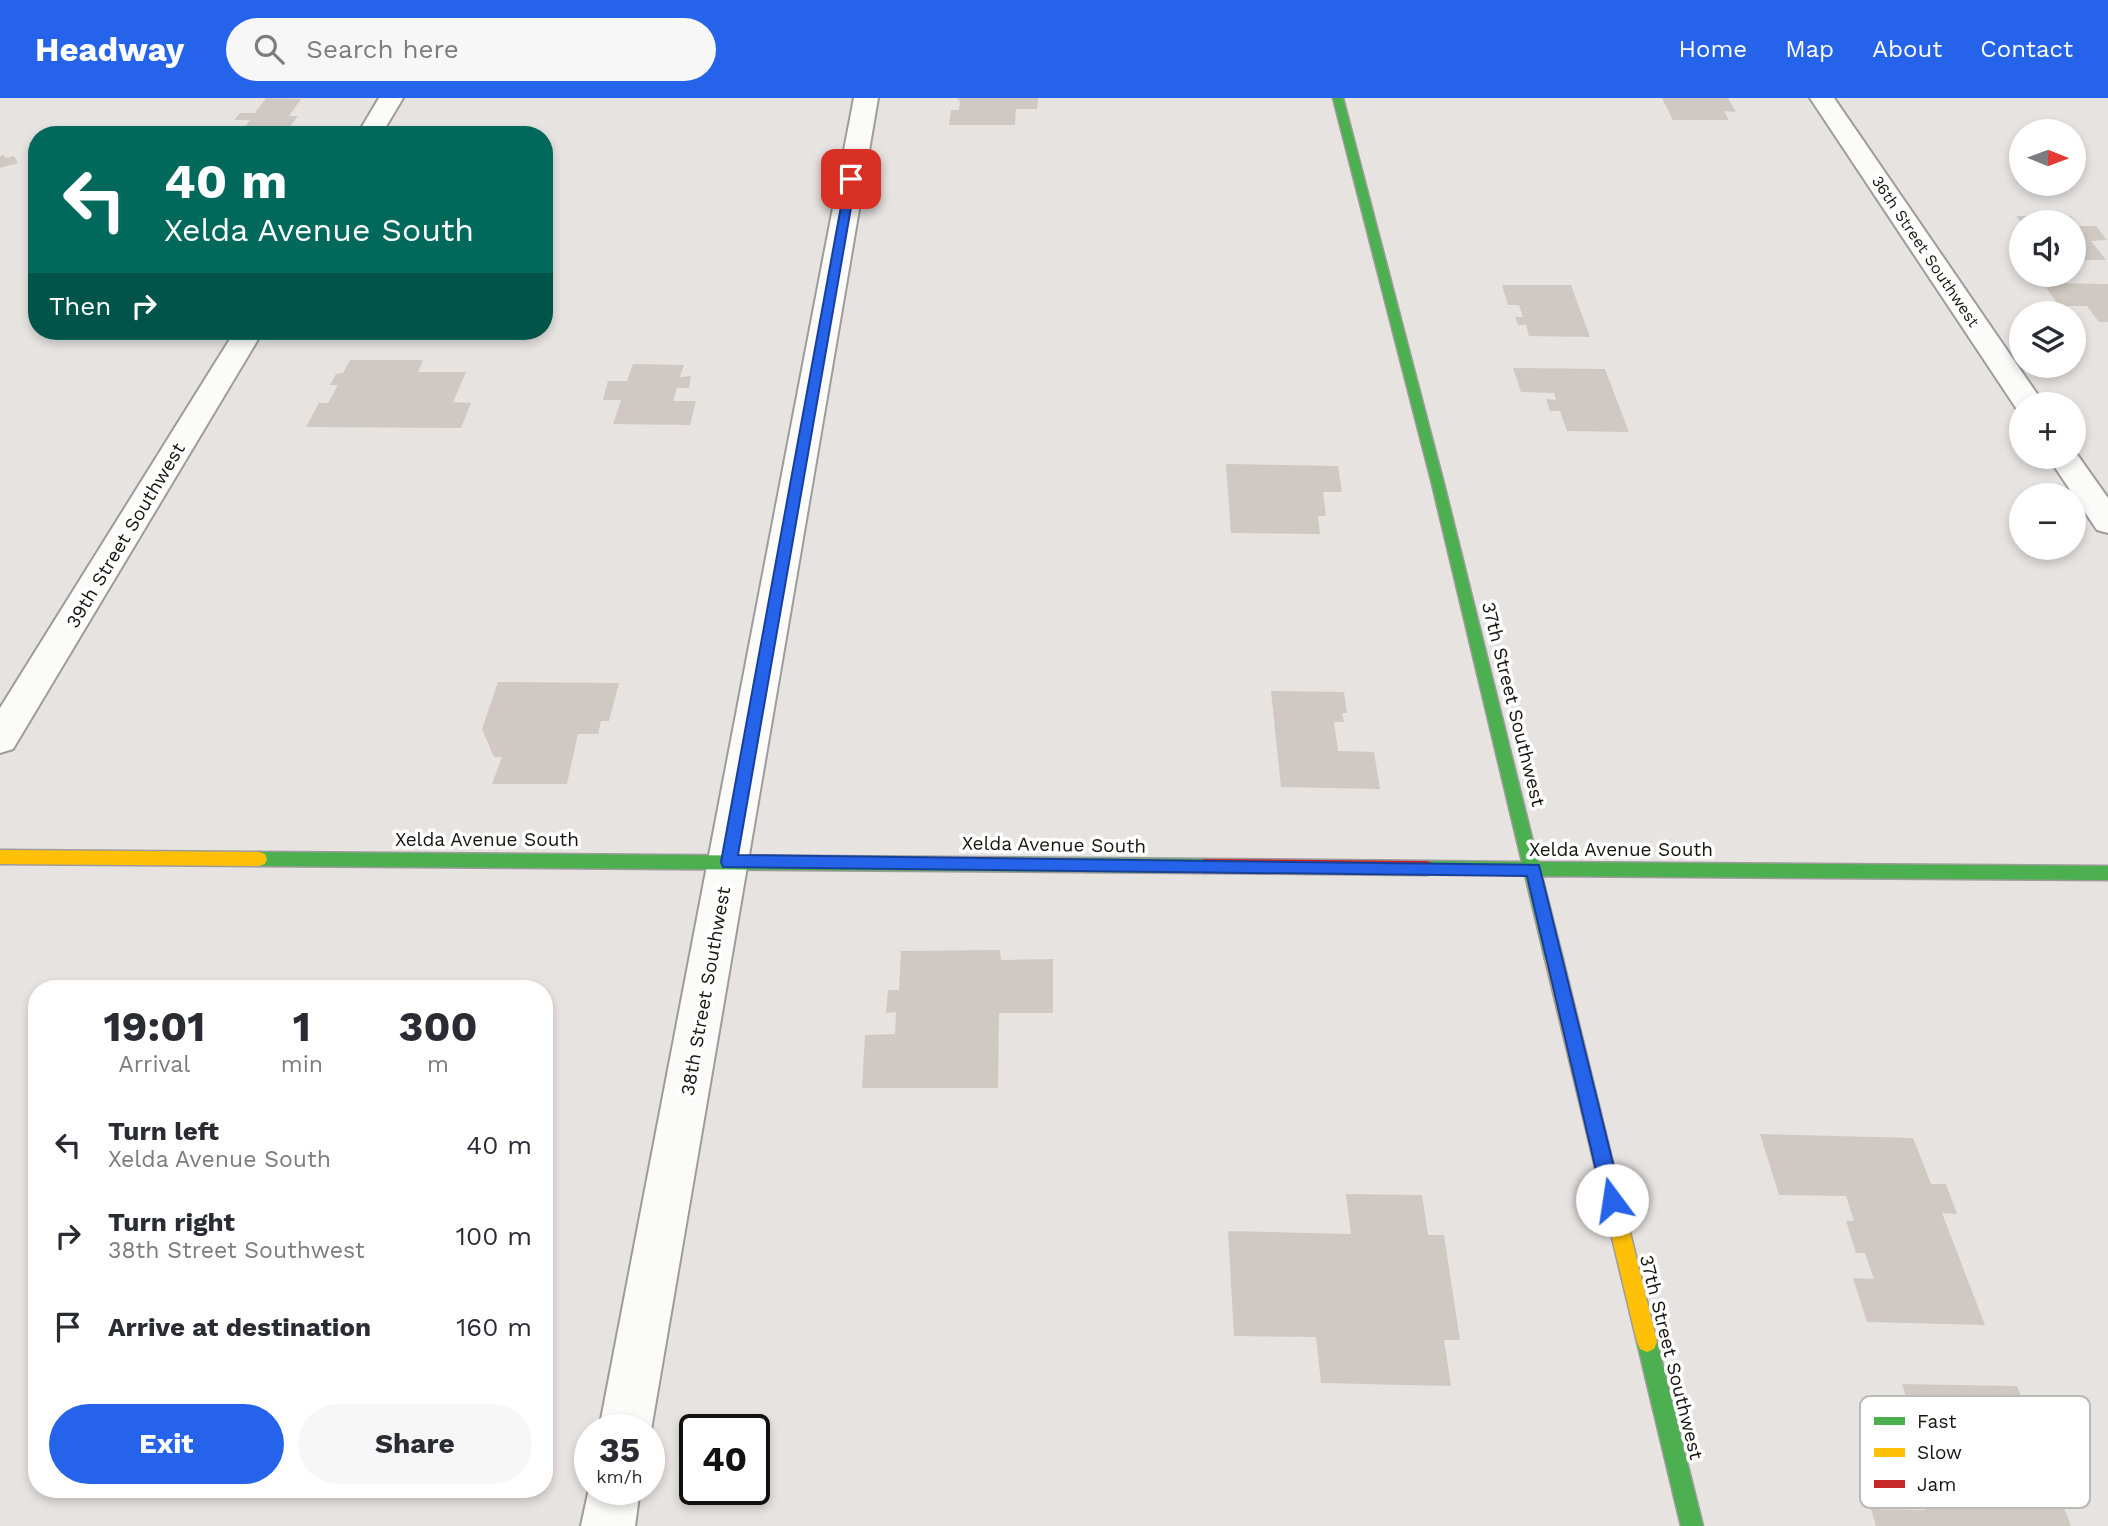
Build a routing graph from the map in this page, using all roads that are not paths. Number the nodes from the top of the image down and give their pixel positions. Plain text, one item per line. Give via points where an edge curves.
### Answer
1 (391, 98) edge
2 (866, 98) edge
3 (1338, 98) edge
4 (1822, 98) edge
5 (374, 126) edge
6 (244, 340) edge
7 (2021, 392) edge
8 (2072, 469) edge
9 (2108, 522) edge
10 (0, 739) edge
11 (0, 857) edge
12 (729, 862) junction
13 (1534, 870) junction
14 (2108, 873) edge
15 (628, 1414) edge
16 (611, 1505) edge
17 (608, 1526) edge
18 (1692, 1526) edge

1 - 5 street
2 - 12 street, 38th Street Southwest
3 - 13 street, 37th Street Southwest
4 - 7 street, 36th Street Southwest
6 - 10 street, 39th Street Southwest
8 - 9 street
11 - 12 street, Xelda Avenue South
12 - 13 street, Xelda Avenue South
12 - 15 street, 38th Street Southwest
13 - 14 street, Xelda Avenue South
13 - 18 street, 37th Street Southwest
16 - 17 street

